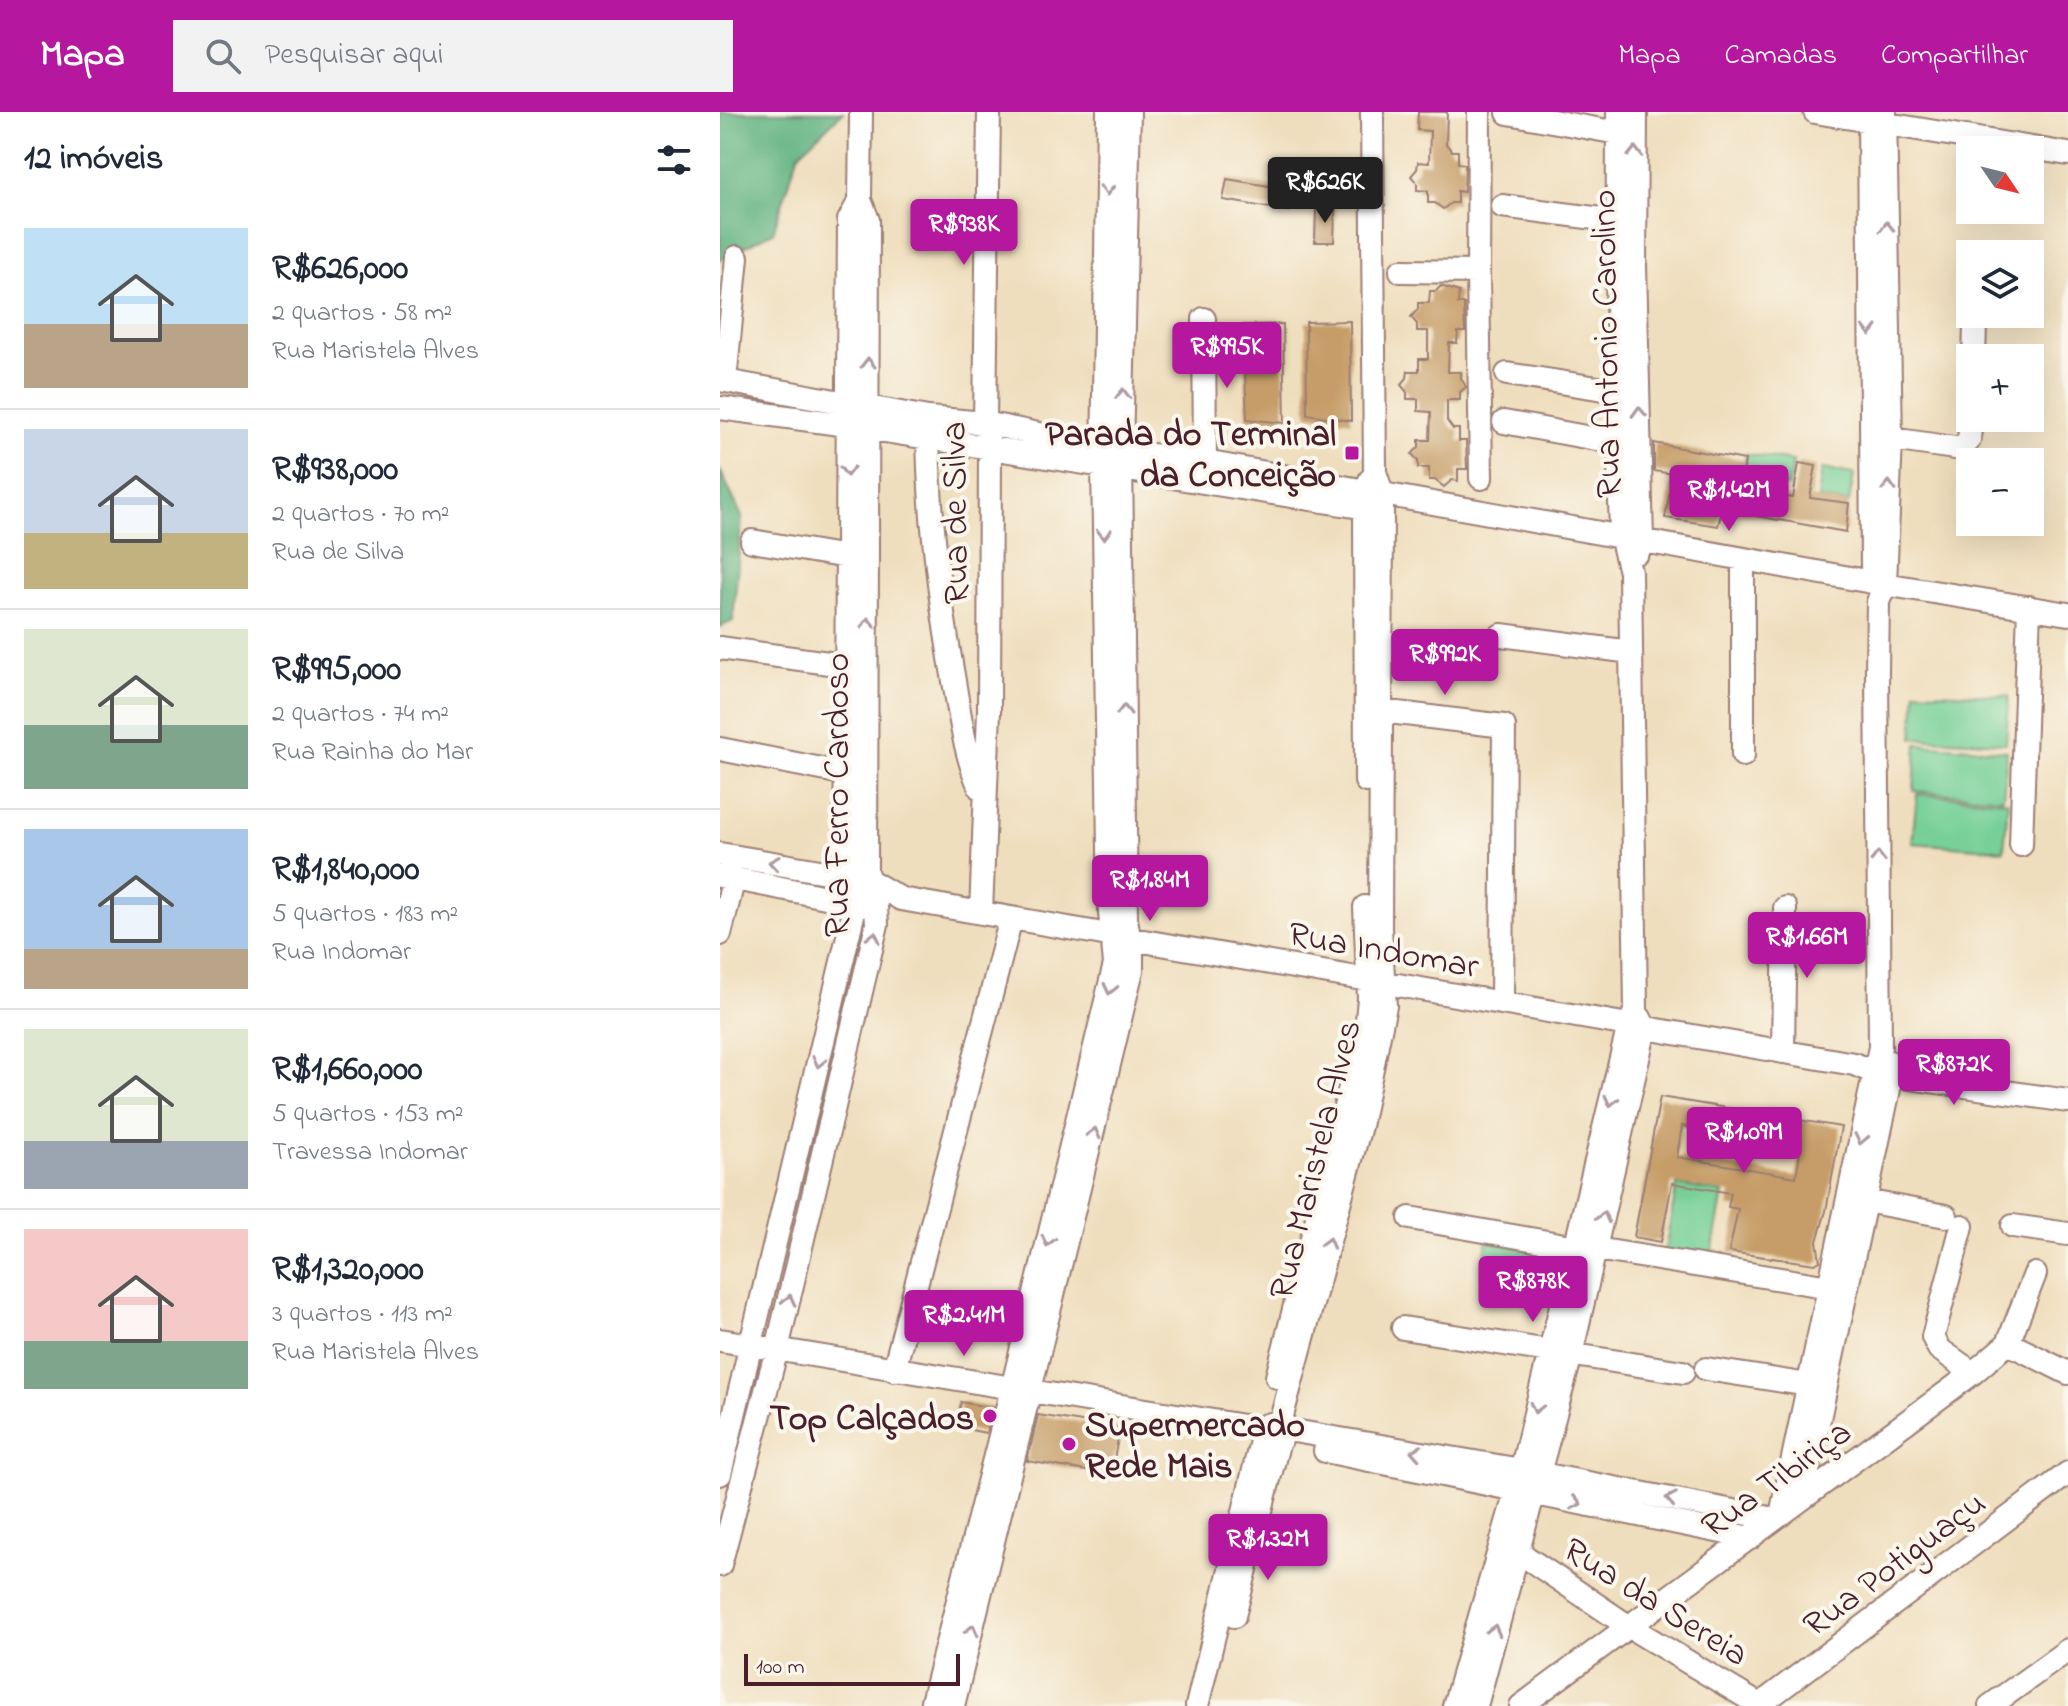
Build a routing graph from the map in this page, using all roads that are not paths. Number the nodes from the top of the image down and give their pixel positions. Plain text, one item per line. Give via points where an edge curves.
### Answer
1 (861, 112) edge
2 (989, 112) edge
3 (1108, 112) edge
4 (1129, 112) edge
5 (1372, 112) edge
6 (1479, 112) edge
7 (1636, 112) edge
8 (1815, 112) edge
9 (1508, 113) edge
10 (1877, 118) edge
11 (1618, 122) edge
12 (2068, 154) edge
13 (1502, 206) dead end
14 (1617, 221) junction
15 (737, 257) dead end
16 (1626, 266) junction
17 (1401, 271) dead end
18 (1478, 272) junction
19 (1204, 319) dead end
20 (1507, 374) dead end
21 (722, 381) edge
22 (1617, 391) junction
23 (720, 408) edge
24 (858, 417) junction
25 (1504, 422) dead end
26 (985, 423) junction
27 (928, 428) junction
28 (1969, 432) edge
29 (1891, 439) junction
30 (1618, 443) junction
31 (990, 449) junction
32 (1112, 458) junction
33 (1205, 462) junction
34 (1481, 478) dead end
35 (1374, 495) junction
36 (1632, 539) junction
37 (752, 541) dead end
38 (847, 557) junction
39 (1743, 559) junction
40 (1878, 589) junction
41 (2029, 607) junction
42 (2068, 614) edge
43 (1501, 635) dead end
44 (720, 648) edge
45 (1631, 652) junction
46 (857, 667) junction
47 (1381, 711) junction
48 (720, 749) edge
49 (1743, 755) dead end
50 (847, 774) junction
51 (984, 797) junction
52 (2021, 845) dead end
53 (720, 854) edge
54 (727, 877) edge
55 (856, 877) junction
56 (901, 899) junction
57 (854, 902) junction
58 (876, 907) junction
59 (1785, 908) dead end
60 (981, 913) junction
61 (1011, 918) junction
62 (720, 934) edge
63 (1120, 937) junction
64 (842, 967) junction
65 (866, 972) junction
66 (1376, 981) junction
67 (1502, 1003) junction
68 (829, 1020) junction
69 (1637, 1021) junction
70 (853, 1024) junction
71 (1783, 1052) junction
72 (1878, 1064) junction
73 (2068, 1088) edge
74 (2068, 1101) edge
75 (1865, 1201) junction
76 (1410, 1218) dead end
77 (2013, 1226) dead end
78 (2068, 1234) edge
79 (1586, 1248) junction
80 (2035, 1274) dead end
81 (1830, 1287) junction
82 (1403, 1328) dead end
83 (720, 1340) edge
84 (2008, 1343) junction
85 (752, 1346) junction
86 (777, 1349) junction
87 (1561, 1354) junction
88 (1706, 1369) dead end
89 (894, 1370) junction
90 (1683, 1372) dead end
91 (1973, 1373) junction
92 (2068, 1373) edge
93 (1809, 1385) junction
94 (1022, 1390) junction
95 (1271, 1434) junction
96 (2068, 1473) edge
97 (720, 1474) edge
98 (1528, 1482) junction
99 (1802, 1499) junction
100 (1778, 1517) junction
101 (1751, 1538) junction
102 (1517, 1551) junction
103 (720, 1565) edge
104 (970, 1591) junction
105 (1628, 1626) junction
106 (2068, 1650) edge
107 (931, 1706) edge
108 (953, 1706) edge
109 (1197, 1706) edge
110 (1209, 1706) edge
111 (1454, 1706) edge
112 (1476, 1706) edge
113 (1521, 1706) edge
114 (1760, 1706) edge
115 (1990, 1706) edge

1 - 24 street, Rua Ferro Cardoso via 860,200 849,220
2 - 26 street, Rua de Silva
3 -> 32 street
32 -> 4 street
5 - 35 street, Rua Maristela Alves
6 - 18 street
16 -> 7 street, Rua Antonio Carolino
8 - 10 street
9 - 11 street
10 - 12 street
29 -> 10 street
10 -> 40 street
11 - 14 street, Rua Antonio Carolino
13 - 14 street
14 - 16 street, Rua Antonio Carolino
15 - 21 street
16 - 22 street, Rua Antonio Carolino
36 -> 16 street, Rua Antonio Carolino
17 - 18 street
18 - 34 street
19 - 33 street
20 - 22 street
21 - 24 street
22 - 30 street, Rua Antonio Carolino
23 - 24 street
24 - 27 street
24 -> 38 street, Rua Ferro Cardoso
46 -> 24 street, Rua Ferro Cardoso
25 - 30 street
26 - 27 street
26 - 31 street, Rua de Silva
26 - 32 street
27 - 31 street
27 - 51 street via 948,650 964,738
28 - 29 street via 1966,447 1958,450
40 -> 29 street
30 - 36 street, Rua Antonio Carolino
31 - 32 street
31 - 51 street, Rua de Silva
32 - 33 street
32 - 35 street
32 - 63 street via 1126,919
33 - 35 street
35 - 36 street
35 - 47 street, Rua Maristela Alves
35 - 66 street, Rua Maristela Alves
36 - 39 street
36 - 45 street, Rua Antonio Carolino
37 - 38 street
38 - 46 street, Rua Ferro Cardoso
39 - 40 street
39 - 49 street
40 - 41 street
72 -> 40 street
41 - 42 street
41 - 52 street
43 - 45 street
44 - 46 street
45 - 69 street, Rua Antonio Carolino
46 - 50 street, Rua Ferro Cardoso
46 - 55 street, Rua Ferro Cardoso
47 - 66 street, Rua Maristela Alves
47 - 67 street via 1504,726
48 - 50 street
50 - 55 street, Rua Ferro Cardoso
51 - 60 street, Rua de Silva
55 -> 53 street, Rua Indomar
54 - 57 street
54 - 62 street
55 - 56 street, Rua Indomar
55 - 57 street, Rua Ferro Cardoso
55 - 58 street, Rua Ferro Cardoso
56 - 58 street, Rua Indomar
56 - 60 street, Rua Indomar
57 - 58 street
57 - 64 street, Rua Ferro Cardoso
65 -> 58 street, Rua Ferro Cardoso
59 - 71 street
60 - 61 street, Rua Indomar
61 - 63 street, Rua Indomar
61 - 89 street
63 - 66 street, Rua Indomar
63 - 94 street via 1132,955 1129,987
64 - 65 street
64 - 68 street, Rua Ferro Cardoso
65 - 70 street, Rua Ferro Cardoso
66 - 67 street, Rua Indomar
66 - 95 street, Rua Maristela Alves via 1385,1006 1373,1073
67 - 69 street, Rua Indomar
68 - 70 street
68 -> 85 street, Rua Ferro Cardoso
69 - 71 street, Rua Indomar
69 - 79 street, Rua Antonio Carolino
86 -> 70 street, Rua Ferro Cardoso
71 - 72 street, Rua Indomar
72 - 73 street, Rua Indomar
72 - 74 street, Rua Indomar
72 - 75 street
72 -> 81 street
75 - 91 street via 1954,1221 1933,1337 1939,1349
75 - 99 street
76 - 79 street
77 - 78 street
79 - 81 street
79 - 87 street, Rua Antonio Carolino
80 - 84 street, Rua Tibiriça
81 - 93 street
82 - 87 street
83 - 85 street
84 - 91 street, Rua Tibiriça
84 - 92 street
85 - 86 street
85 - 97 street, Rua Ferro Cardoso
86 - 89 street
86 - 103 street, Rua Ferro Cardoso
87 - 90 street
87 - 98 street, Rua Antonio Carolino
88 - 93 street
89 - 94 street
91 - 99 street, Rua Tibiriça
93 - 100 street
94 - 95 street
94 - 104 street
95 - 98 street
95 - 109 street, Rua Maristela Alves
95 - 110 street, Rua Maristela Alves via 1246,1574
96 - 114 street, Rua Potiguaçu
100 -> 98 street
98 -> 101 street
98 - 102 street, Rua Antonio Carolino
98 - 111 street, Rua Antonio Carolino
99 - 100 street, Rua Tibiriça
100 - 101 street, Rua Tibiriça
101 - 105 street, Rua Tibiriça
102 - 105 street, Rua da Sereia
112 -> 102 street, Rua Antonio Carolino
104 - 107 street
108 -> 104 street
105 - 113 street, Rua Tibiriça
105 - 114 street, Rua da Sereia
106 - 115 street

